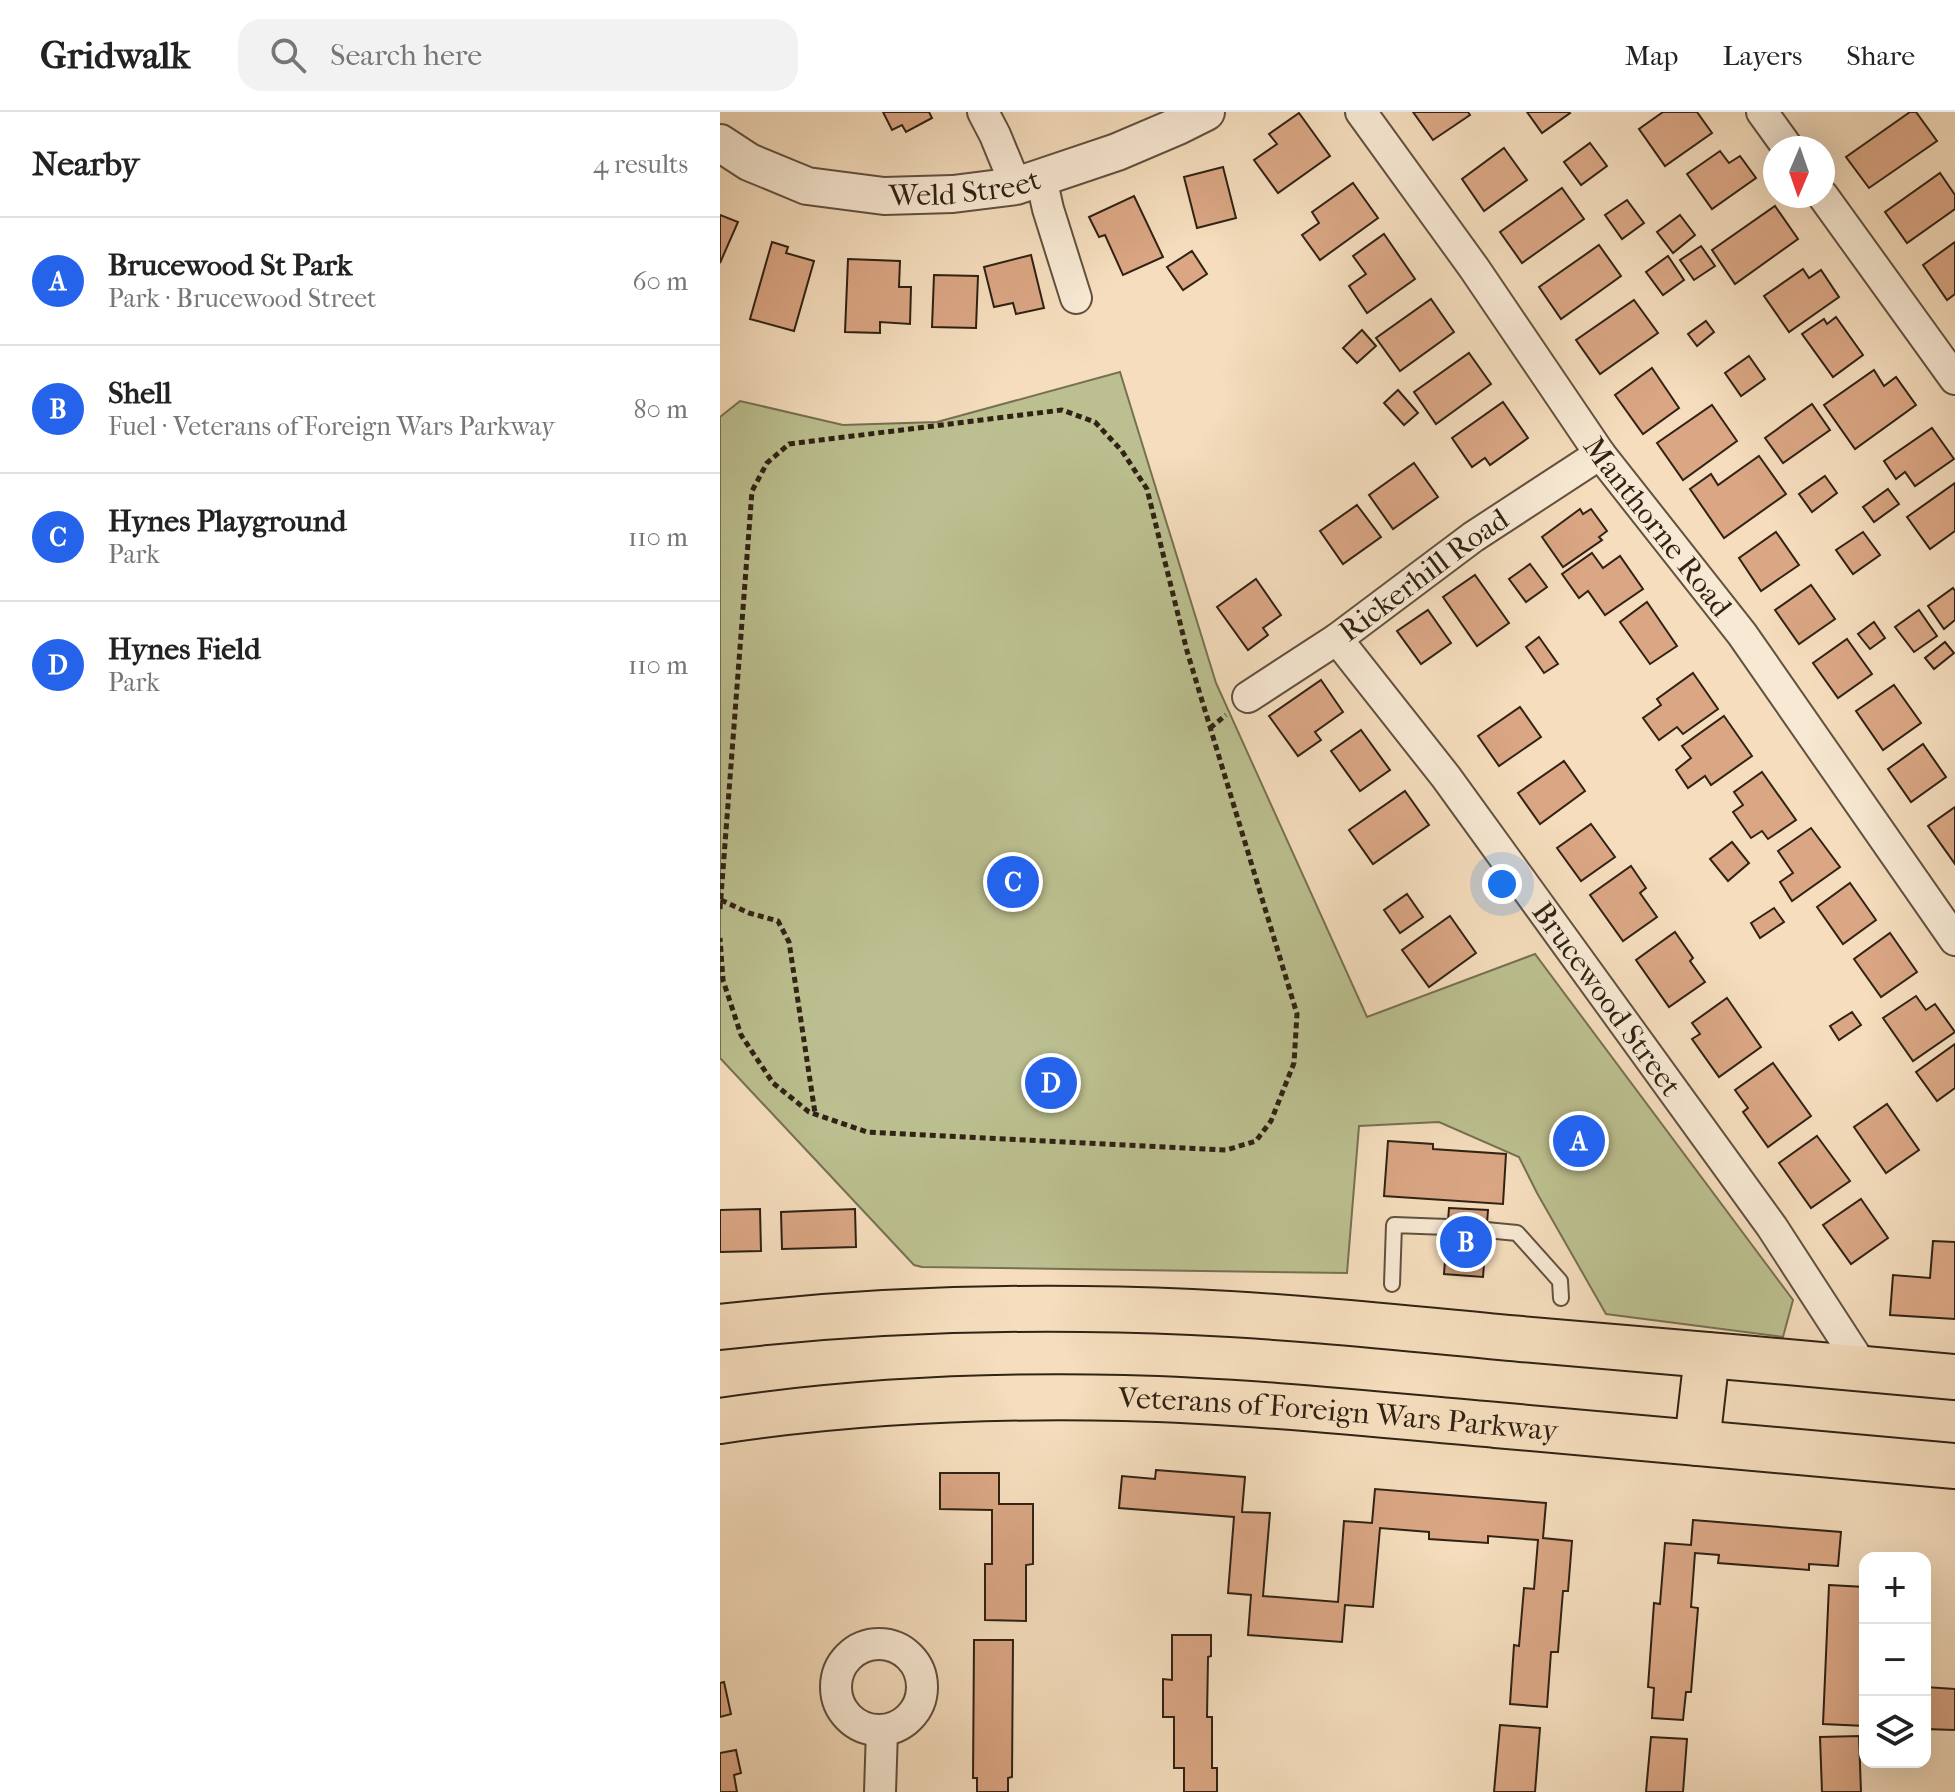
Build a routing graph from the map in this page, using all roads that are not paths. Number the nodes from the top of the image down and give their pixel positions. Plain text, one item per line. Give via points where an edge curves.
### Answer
1 (983, 112) edge
2 (1206, 112) edge
3 (1361, 112) edge
4 (1762, 112) edge
5 (1779, 136) edge
6 (720, 143) edge
7 (1028, 182) junction
8 (1832, 208) edge
9 (1076, 298) dead end
10 (1955, 379) edge
11 (1600, 454) junction
12 (1337, 639) junction
13 (1248, 697) dead end
14 (1955, 940) edge
15 (1447, 1227) dead end
16 (1486, 1230) dead end
17 (1392, 1284) dead end
18 (1561, 1298) dead end
19 (720, 1327) edge
20 (1707, 1355) junction
21 (1864, 1369) junction
22 (1955, 1377) edge
23 (720, 1421) edge
24 (1697, 1443) junction
25 (1955, 1466) edge
26 (882, 1730) dead end
27 (880, 1792) edge

1 - 7 street
2 - 7 street, Weld Street via 1117,152
3 - 11 street, Manthorne Road
4 - 5 street
6 - 7 street, Weld Street via 749,162 807,186 884,196 953,194
7 - 9 street via 1048,209
8 - 10 street
11 - 12 street, Rickerhill Road via 1473,537
11 - 14 street, Manthorne Road via 1742,634
12 - 13 street, Rickerhill Road
12 - 21 street, Brucewood Street via 1446,777 1772,1227
15 - 17 lane via 1394,1225
16 - 18 lane via 1517,1233 1560,1281
19 - 20 highway via 919,1312 1140,1310
20 - 21 highway
20 - 24 highway
21 - 22 highway
23 - 24 highway, Veterans of Foreign Wars Parkway via 958,1400 1124,1398
24 - 25 highway, Veterans of Foreign Wars Parkway
26 - 27 street

